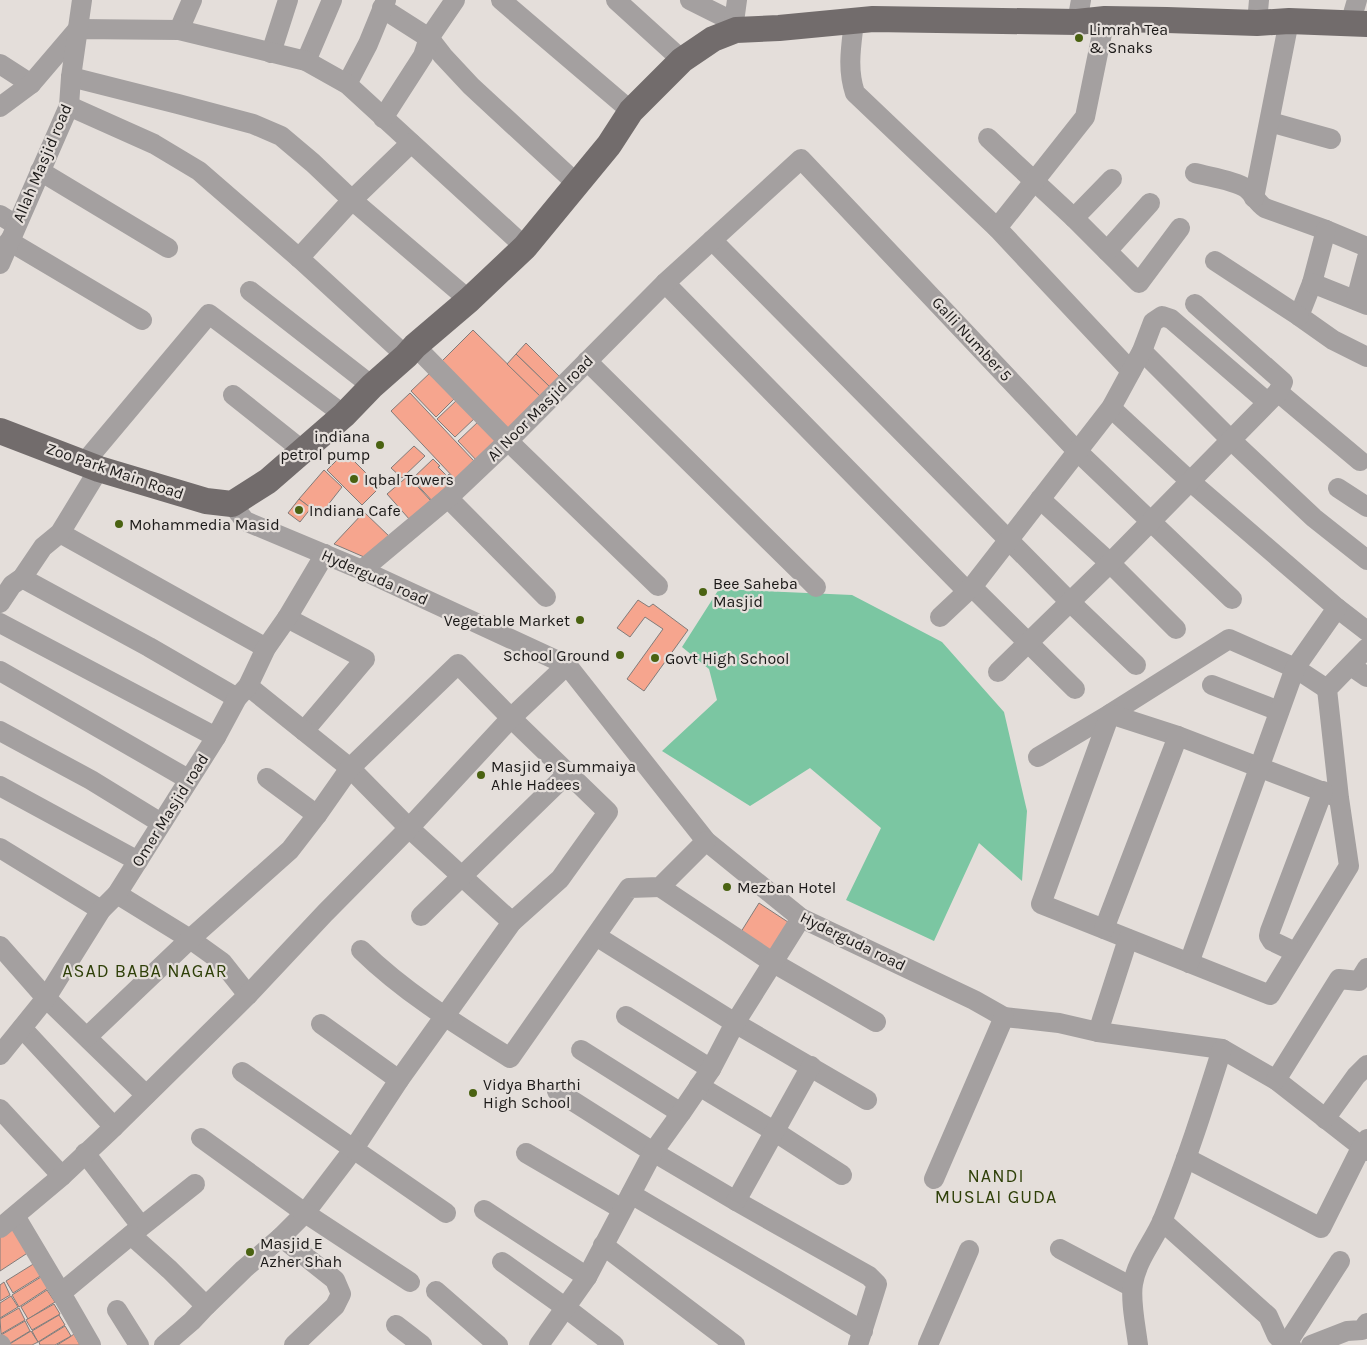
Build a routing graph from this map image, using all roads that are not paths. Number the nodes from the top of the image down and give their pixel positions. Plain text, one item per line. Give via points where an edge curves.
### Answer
1 (82, 0) edge
2 (192, 0) edge
3 (288, 0) edge
4 (332, 0) edge
5 (455, 0) edge
6 (501, 0) edge
7 (616, 0) edge
8 (690, 0) edge
9 (737, 0) edge
10 (384, 4) edge
11 (1079, 11) edge
12 (1258, 12) edge
13 (1358, 16) edge
14 (1105, 20) junction
15 (1289, 21) junction
16 (854, 22) junction
17 (735, 26) junction
18 (78, 29) junction
19 (179, 30) junction
20 (429, 38) junction
21 (271, 53) junction
22 (682, 60) junction
23 (306, 61) junction
24 (0, 64) edge
25 (71, 77) junction
26 (31, 84) junction
27 (346, 84) junction
28 (1, 105) edge
29 (69, 106) junction
30 (631, 111) junction
31 (383, 118) junction
32 (1270, 122) junction
33 (988, 138) dead end
34 (1331, 139) dead end
35 (411, 143) junction
36 (40, 171) junction
37 (1195, 172) dead end
38 (1112, 179) dead end
39 (1035, 182) junction
40 (576, 183) junction
41 (1254, 198) junction
42 (352, 200) junction
43 (1150, 203) dead end
44 (1074, 218) junction
45 (8, 227) edge
46 (996, 228) junction
47 (1180, 228) dead end
48 (1326, 230) junction
49 (712, 240) junction
50 (525, 247) junction
51 (1367, 247) edge
52 (168, 248) dead end
53 (1108, 251) junction
54 (299, 258) junction
55 (1367, 258) edge
56 (1215, 262) dead end
57 (0, 264) edge
58 (665, 283) junction
59 (1312, 283) junction
60 (250, 291) dead end
61 (469, 300) junction
62 (1361, 302) edge
63 (1195, 304) dead end
64 (1299, 316) junction
65 (142, 320) dead end
66 (410, 351) junction
67 (1142, 351) junction
68 (1367, 357) edge
69 (587, 361) junction
70 (1131, 371) junction
71 (372, 386) junction
72 (233, 395) dead end
73 (1272, 397) junction
74 (1110, 408) junction
75 (344, 415) junction
76 (0, 431) edge
77 (1231, 440) junction
78 (508, 441) junction
79 (302, 450) junction
80 (1077, 451) junction
81 (1360, 461) dead end
82 (91, 466) junction
83 (1190, 482) junction
84 (1338, 488) dead end
85 (448, 498) junction
86 (1040, 498) junction
87 (232, 504) junction
88 (1367, 507) edge
89 (1151, 522) junction
90 (60, 533) junction
91 (1008, 540) junction
92 (325, 554) junction
93 (1367, 560) edge
94 (1110, 563) junction
95 (362, 570) junction
96 (11, 581) edge
97 (658, 586) dead end
98 (816, 587) dead end
99 (970, 589) junction
100 (546, 597) dead end
101 (1232, 599) dead end
102 (1070, 602) junction
103 (0, 603) edge
104 (1337, 608) junction
105 (940, 617) dead end
106 (287, 618) junction
107 (0, 623) edge
108 (1176, 629) dead end
109 (1367, 630) edge
110 (1030, 642) junction
111 (266, 648) junction
112 (1367, 648) edge
113 (568, 665) junction
114 (1136, 665) dead end
115 (1295, 668) junction
116 (0, 670) edge
117 (1359, 671) edge
118 (998, 672) dead end
119 (1212, 684) dead end
120 (1075, 689) dead end
121 (1328, 689) junction
122 (243, 692) junction
123 (1279, 711) junction
124 (1110, 714) junction
125 (511, 718) junction
126 (0, 731) edge
127 (304, 731) junction
128 (1178, 736) junction
129 (216, 737) junction
130 (1038, 757) dead end
131 (1259, 766) junction
132 (350, 768) junction
133 (568, 773) junction
134 (267, 778) dead end
135 (188, 780) junction
136 (0, 786) edge
137 (1331, 795) junction
138 (317, 815) junction
139 (161, 823) junction
140 (408, 828) junction
141 (706, 841) junction
142 (0, 848) edge
143 (138, 861) junction
144 (462, 877) junction
145 (660, 887) junction
146 (117, 894) junction
147 (100, 910) junction
148 (422, 916) dead end
149 (801, 918) junction
150 (512, 922) junction
151 (1104, 929) junction
152 (596, 936) junction
153 (190, 939) junction
154 (1128, 939) junction
155 (361, 950) dead end
156 (2, 951) edge
157 (1296, 952) junction
158 (772, 962) junction
159 (1189, 963) junction
160 (1367, 968) edge
161 (248, 995) junction
162 (46, 998) junction
163 (626, 1016) dead end
164 (1004, 1016) junction
165 (445, 1017) junction
166 (876, 1022) dead end
167 (735, 1023) junction
168 (321, 1024) dead end
169 (22, 1028) junction
170 (1098, 1032) junction
171 (87, 1037) junction
172 (1222, 1049) junction
173 (581, 1050) dead end
174 (0, 1055) edge
175 (1367, 1065) edge
176 (811, 1066) junction
177 (711, 1069) junction
178 (242, 1072) dead end
179 (399, 1080) junction
180 (1276, 1080) junction
181 (699, 1086) junction
182 (557, 1091) dead end
183 (146, 1095) junction
184 (866, 1100) dead end
185 (0, 1109) edge
186 (681, 1113) junction
187 (1325, 1119) junction
188 (114, 1127) junction
189 (774, 1131) junction
190 (201, 1138) dead end
191 (1365, 1146) edge
192 (353, 1150) junction
193 (652, 1152) junction
194 (85, 1153) junction
195 (526, 1153) dead end
196 (1186, 1158) junction
197 (842, 1175) dead end
198 (62, 1176) junction
199 (934, 1179) dead end
200 (195, 1184) dead end
201 (736, 1201) junction
202 (626, 1202) junction
203 (484, 1210) dead end
204 (305, 1213) junction
205 (446, 1213) dead end
206 (1162, 1221) junction
207 (4, 1224) edge
208 (136, 1231) junction
209 (281, 1237) junction
210 (603, 1245) junction
211 (1060, 1249) dead end
212 (969, 1250) dead end
213 (1340, 1261) dead end
214 (502, 1262) dead end
215 (586, 1277) junction
216 (410, 1282) dead end
217 (1132, 1287) junction
218 (436, 1291) dead end
219 (61, 1293) junction
220 (206, 1306) junction
221 (566, 1308) junction
222 (117, 1310) dead end
223 (396, 1324) dead end
224 (1365, 1329) edge
225 (860, 1338) edge
226 (168, 1344) edge
227 (1288, 1344) edge
228 (91, 1345) edge
229 (138, 1345) edge
230 (294, 1345) edge
231 (422, 1345) edge
232 (498, 1345) edge
233 (539, 1345) edge
234 (614, 1345) edge
235 (735, 1345) edge
236 (928, 1345) edge
237 (1138, 1345) edge
238 (1311, 1345) edge

1 - 18 street, Allah Masjid road
2 - 19 street
3 - 21 street
4 - 23 street
5 - 20 street
6 - 30 street
7 - 22 street
8 - 17 street
9 - 17 street
10 - 20 street
10 - 27 street via 368,44
11 - 14 main road
11 - 16 main road
12 - 14 main road
12 - 15 main road
13 - 15 main road
14 - 39 street via 1085,117
15 - 32 street
16 - 17 main road via 779,28
16 - 46 street via 849,60 855,93
17 - 22 main road
18 - 19 street
18 - 25 street, Allah Masjid road
18 - 26 street
19 - 21 street
20 - 31 street via 423,56
20 - 40 street via 471,86
21 - 23 street
22 - 30 main road
23 - 27 street
24 - 26 street
25 - 29 street, Allah Masjid road
25 - 42 street via 253,124 281,136
26 - 28 street
27 - 31 street
29 - 36 street, Allah Masjid road
29 - 54 street via 154,144 199,171
30 - 40 main road
31 - 35 street
32 - 34 street
32 - 41 street
33 - 39 street
35 - 42 street
35 - 50 street
36 - 45 street, Allah Masjid road
36 - 52 street
37 - 41 street via 1248,189
38 - 44 street
39 - 44 street
39 - 46 street
40 - 50 main road
41 - 48 street via 1265,208
42 - 54 street
42 - 61 street
43 - 53 street
44 - 53 street
45 - 57 street, Allah Masjid road
45 - 65 street
46 - 70 street
47 - 53 street via 1138,283
48 - 51 street
48 - 59 street
49 - 58 street, AI Noor Masjid road
49 - 80 street, Galli Number 5 via 801,159
49 - 91 street
50 - 61 main road
54 - 66 street
55 - 62 street
56 - 64 street
58 - 69 street, AI Noor Masjid road
58 - 99 street
59 - 62 street
59 - 64 street
60 - 71 street
61 - 66 main road
63 - 73 street via 1283,382
64 - 68 street via 1333,340
66 - 71 main road
66 - 78 street
67 - 70 street
67 - 73 street via 1153,322 1162,316 1171,319
67 - 77 street
69 - 78 street, AI Noor Masjid road
69 - 98 street
70 - 74 street
71 - 75 main road
72 - 79 street
73 - 77 street
73 - 81 street
74 - 80 street
74 - 83 street
75 - 79 main road
75 - 82 street via 209,314
76 - 82 main road, Zoo Park Main Road
77 - 83 street
77 - 93 street via 1314,518
78 - 85 street, AI Noor Masjid road
78 - 97 street
79 - 87 main road via 268,481
80 - 86 street
80 - 89 street, Galli Number 5
82 - 87 main road, Zoo Park Main Road via 206,500
82 - 90 street
83 - 89 street
83 - 104 street
84 - 88 street
85 - 95 street, AI Noor Masjid road
85 - 100 street
86 - 91 street
86 - 94 street
87 - 92 street, Hyderguda road via 245,520
89 - 94 street
89 - 101 street, Galli Number 5
90 - 96 street via 42,547
90 - 111 street
91 - 99 street
91 - 102 street
92 - 95 street, Hyderguda road
92 - 106 street, Omer Masjid road
94 - 102 street
94 - 108 street
95 - 113 street, Hyderguda road
96 - 103 street
96 - 122 street
99 - 105 street
99 - 110 street
102 - 110 street
102 - 114 street
104 - 109 street
104 - 115 street
106 - 111 street, Omer Masjid road
106 - 127 street via 365,660
107 - 129 street
110 - 118 street
110 - 120 street
111 - 122 street, Omer Masjid road
112 - 117 street
113 - 125 street
113 - 141 street, Hyderguda road
115 - 121 street
115 - 123 street
115 - 124 street via 1229,638
116 - 135 street
117 - 121 street
119 - 123 street
121 - 137 street
122 - 127 street
122 - 129 street, Omer Masjid road
123 - 131 street
124 - 128 street
124 - 130 street
124 - 151 street via 1041,904
125 - 132 street via 458,664
125 - 133 street
125 - 140 street
126 - 139 street via 91,780
127 - 132 street
128 - 131 street
128 - 151 street
129 - 135 street, Omer Masjid road
131 - 137 street
131 - 159 street
132 - 138 street
132 - 140 street
133 - 144 street
133 - 150 street via 608,812 560,879
134 - 138 street
135 - 139 street, Omer Masjid road
136 - 143 street
137 - 157 street via 1348,866
137 - 157 street via 1270,931 1272,941
138 - 153 street via 290,850
139 - 143 street, Omer Masjid road
140 - 144 street
140 - 161 street
141 - 145 street
141 - 149 street, Hyderguda road
142 - 147 street
143 - 146 street, Omer Masjid road
144 - 148 street
144 - 150 street
145 - 152 street via 629,888
145 - 158 street
146 - 147 street, Omer Masjid road
146 - 153 street
147 - 162 street, Omer Masjid road
149 - 158 street
149 - 164 street, Hyderguda road
150 - 165 street
151 - 154 street
152 - 165 street via 510,1058
152 - 167 street
153 - 161 street via 222,962
153 - 171 street
154 - 159 street
154 - 170 street
155 - 165 street
156 - 162 street
157 - 159 street via 1270,995
158 - 166 street
158 - 167 street
160 - 180 street via 1359,980 1339,979
161 - 183 street
162 - 169 street, Omer Masjid road
162 - 171 street
163 - 177 street
164 - 170 street, Hyderguda road
164 - 199 street
165 - 179 street
167 - 176 street
167 - 177 street
168 - 179 street
169 - 174 street, Omer Masjid road
169 - 188 street
170 - 172 street, Hyderguda road
171 - 183 street
172 - 180 street, Hyderguda road
172 - 196 street
173 - 186 street
175 - 187 street
176 - 184 street
176 - 189 street
177 - 181 street
178 - 192 street
179 - 192 street
180 - 187 street, Hyderguda road
181 - 186 street
181 - 189 street
182 - 193 street
183 - 188 street
185 - 198 street
186 - 193 street
187 - 191 street, Hyderguda road
188 - 194 street
189 - 197 street
189 - 201 street
190 - 204 street
191 - 196 street via 1321,1228
192 - 204 street
192 - 205 street
193 - 201 street
193 - 202 street
194 - 198 street
194 - 208 street
195 - 202 street
196 - 206 street
198 - 207 street
200 - 208 street
201 - 225 street via 876,1282
202 - 210 street
202 - 225 street
203 - 215 street
204 - 209 street
204 - 216 street
206 - 217 street via 1139,1261
206 - 227 street via 1268,1316 1277,1336
207 - 219 street
208 - 219 street
208 - 220 street
209 - 220 street
209 - 230 street via 335,1280 341,1294 334,1306
210 - 215 street
210 - 235 street
211 - 217 street
212 - 236 street
213 - 227 street
214 - 221 street
215 - 221 street
217 - 237 street
218 - 232 street
219 - 228 street
220 - 226 street
221 - 233 street
221 - 234 street
222 - 229 street
223 - 231 street
224 - 238 street via 1347,1331

